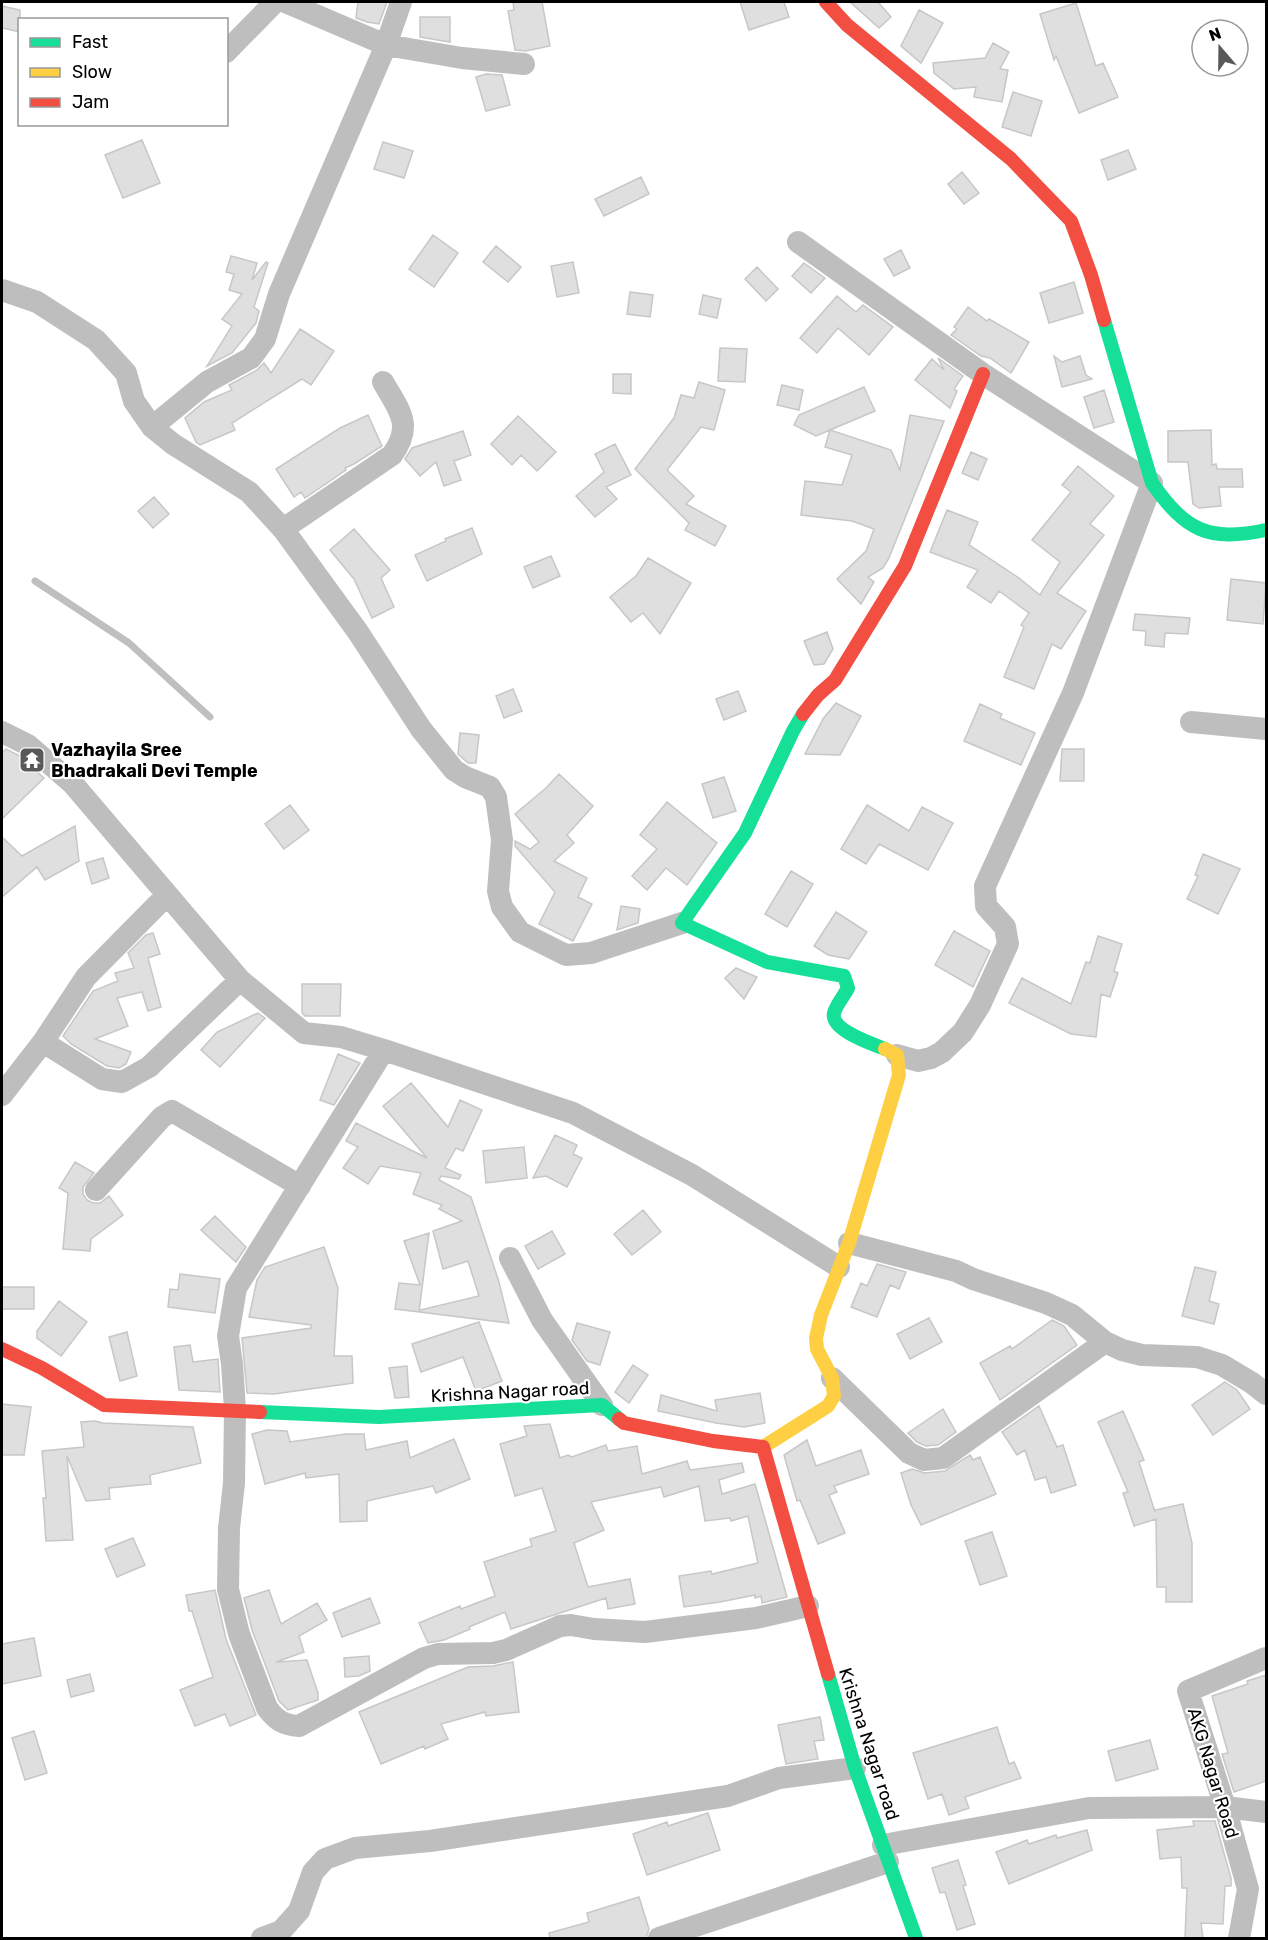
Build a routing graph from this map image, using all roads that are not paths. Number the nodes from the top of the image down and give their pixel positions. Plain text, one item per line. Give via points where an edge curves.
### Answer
1 (275, 2) edge
2 (285, 2) edge
3 (401, 2) edge
4 (826, 2) edge
5 (386, 45) junction
6 (228, 50) edge
7 (524, 64) dead end
8 (798, 242) dead end
9 (2, 290) edge
10 (983, 374) junction
11 (383, 382) dead end
12 (152, 427) junction
13 (1152, 483) junction
14 (282, 529) junction
15 (1266, 530) edge
16 (1191, 722) dead end
17 (1266, 729) edge
18 (2, 732) edge
19 (167, 896) junction
20 (682, 923) junction
21 (240, 980) junction
22 (43, 1042) junction
23 (384, 1050) junction
24 (897, 1055) junction
25 (2, 1095) edge
26 (300, 1186) junction
27 (96, 1190) dead end
28 (849, 1243) junction
29 (510, 1258) dead end
30 (839, 1267) junction
31 (1105, 1342) junction
32 (2, 1349) edge
33 (832, 1378) junction
34 (1266, 1394) edge
35 (602, 1405) junction
36 (235, 1409) junction
37 (763, 1447) junction
38 (808, 1606) junction
39 (1266, 1658) edge
40 (855, 1768) junction
41 (1225, 1807) junction
42 (1266, 1812) edge
43 (885, 1853) junction
44 (262, 1938) edge
45 (659, 1938) edge
46 (916, 1938) edge
47 (1239, 1938) edge

1 - 6 street
2 - 5 street
3 - 5 street
4 - 13 street via 847,25 1011,159 1071,221 1091,275
5 - 7 street
5 - 12 street via 279,294 265,339 251,358 207,382
8 - 10 street
9 - 12 street via 37,302 96,340 126,373 134,401
10 - 13 street
10 - 20 street via 905,566 835,680 801,715 746,832
11 - 14 street via 400,411 404,429 398,446 392,454
12 - 14 street via 249,492
13 - 15 street via 1187,524 1232,536
13 - 24 street via 1073,693 985,886 986,906 1005,927 1008,944 963,1032 931,1058 918,1060
14 - 20 street via 345,613 421,729 454,770 490,787 496,797 502,840 498,891 502,907 520,932 566,955 591,953
16 - 17 street
18 - 19 street via 28,745 73,784
19 - 21 street
19 - 22 street via 86,977
20 - 24 street via 767,962 844,976 848,988 834,1013 834,1022
21 - 22 street via 149,1067 122,1082 102,1079
21 - 23 street via 304,1033 341,1037
22 - 25 street
23 - 26 street
23 - 30 street via 573,1113 692,1175
24 - 28 street via 899,1075
26 - 27 street via 172,1111 162,1117
26 - 36 street via 236,1288 228,1336
28 - 30 street
28 - 31 street via 956,1271 1046,1303 1072,1315
29 - 35 street via 542,1320
30 - 33 street via 820,1315 816,1338 817,1349
31 - 33 street via 943,1458 924,1460 909,1453
31 - 34 street via 1142,1355 1197,1358 1222,1365
32 - 36 street, Krishna Nagar road via 104,1405
33 - 37 street via 834,1396 828,1406
35 - 36 street, Krishna Nagar road via 379,1417
35 - 37 street, Krishna Nagar road via 624,1423
36 - 38 street via 228,1589 239,1634 267,1708 285,1726 310,1722 418,1661 438,1654 506,1650 560,1626 645,1632 756,1618
37 - 38 street, Krishna Nagar road
38 - 40 street, Krishna Nagar road
39 - 41 street, AKG Nagar Road via 1188,1691
40 - 43 street, Krishna Nagar road
40 - 44 street via 779,1778 728,1796 430,1841 355,1848 325,1859 313,1872 299,1911 281,1931
41 - 42 street
41 - 43 street via 1089,1808
41 - 47 street, AKG Nagar Road via 1248,1889
43 - 45 street
43 - 46 street, Krishna Nagar road

